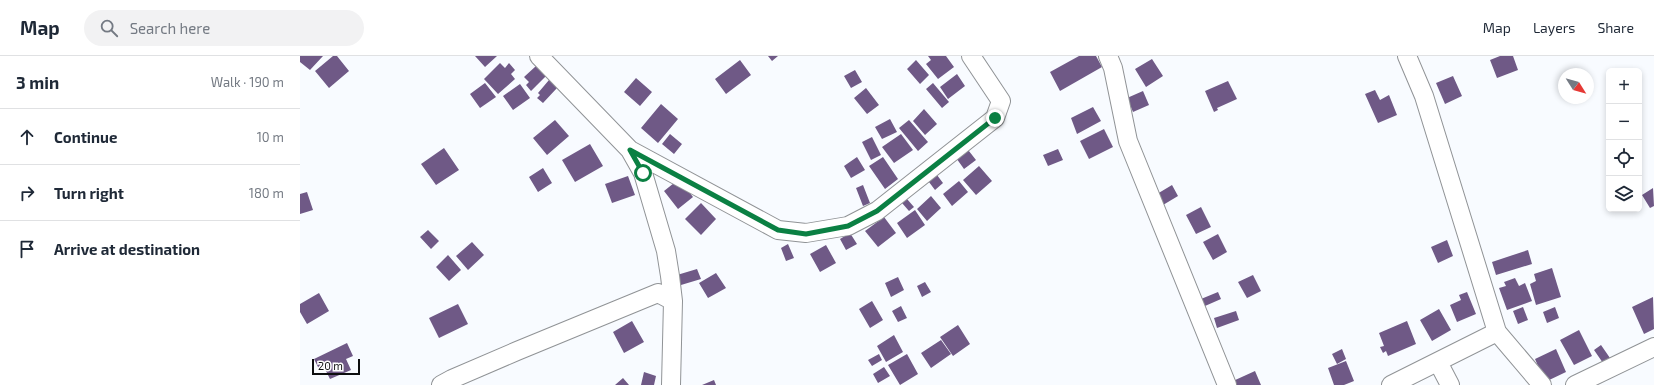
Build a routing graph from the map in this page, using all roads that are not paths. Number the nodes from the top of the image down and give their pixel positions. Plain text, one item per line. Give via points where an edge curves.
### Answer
1 (539, 56) edge
2 (971, 56) edge
3 (1108, 56) edge
4 (1407, 56) edge
5 (630, 150) junction
6 (673, 301) junction
7 (1497, 332) junction
8 (1654, 348) edge
9 (1438, 362) junction
10 (441, 385) edge
11 (671, 385) edge
12 (1226, 385) edge
13 (1391, 385) edge
14 (1450, 385) edge
15 (1542, 385) edge
16 (1575, 385) edge

1 - 5 street
2 - 5 street via 1001,101 995,118 877,211 848,226 806,234 778,230
3 - 12 street via 1113,68 1128,140
4 - 7 street via 1424,96
5 - 6 street via 643,173 666,251
6 - 10 street via 658,293 516,351
6 - 11 street
7 - 9 street
7 - 15 street
8 - 16 street
9 - 13 street
9 - 14 street

